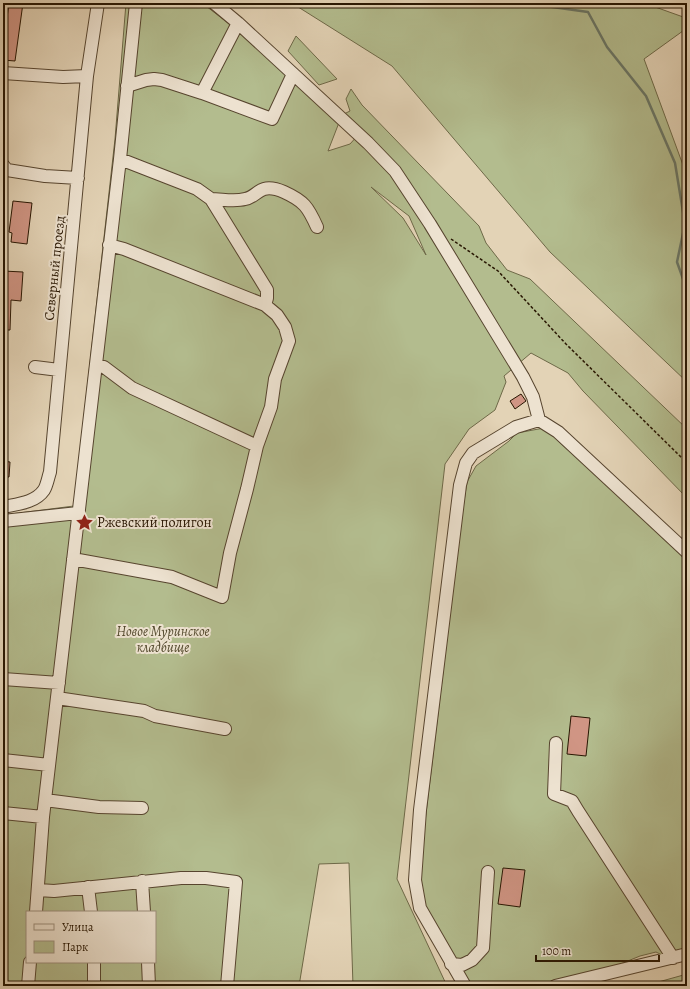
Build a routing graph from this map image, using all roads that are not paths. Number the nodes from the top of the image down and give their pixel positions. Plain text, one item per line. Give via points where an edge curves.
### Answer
1 (98, 3) edge
2 (136, 3) edge
3 (214, 3) edge
4 (238, 23) junction
5 (3, 72) edge
6 (293, 74) junction
7 (88, 76) junction
8 (127, 86) junction
9 (202, 93) junction
10 (120, 159) junction
11 (3, 165) edge
12 (78, 178) junction
13 (211, 199) junction
14 (317, 227) dead end
15 (109, 245) junction
16 (265, 305) junction
17 (96, 365) junction
18 (35, 366) dead end
19 (59, 370) junction
20 (539, 420) junction
21 (257, 446) junction
22 (3, 507) edge
23 (78, 513) junction
24 (3, 521) edge
25 (687, 552) edge
26 (73, 559) junction
27 (3, 679) edge
28 (59, 683) junction
29 (57, 698) junction
30 (225, 729) dead end
31 (556, 743) dead end
32 (3, 760) edge
33 (49, 765) junction
34 (45, 800) junction
35 (142, 808) dead end
36 (3, 813) edge
37 (43, 817) junction
38 (488, 872) dead end
39 (142, 881) junction
40 (88, 886) junction
41 (38, 890) junction
42 (36, 911) edge
43 (91, 911) edge
44 (144, 911) edge
45 (687, 954) edge
46 (673, 958) junction
47 (30, 963) edge
48 (94, 963) edge
49 (148, 963) edge
50 (451, 964) junction
51 (28, 986) edge
52 (94, 986) edge
53 (150, 986) edge
54 (227, 986) edge
55 (465, 986) edge
56 (555, 986) edge

1 - 7 street, Северный проезд
2 - 8 street
3 - 4 street
4 - 6 street
4 - 9 street
5 - 7 street via 63,78
6 - 9 street via 272,119
6 - 20 street via 368,143 394,172 430,224 523,377 533,397
7 - 12 street, Северный проезд
8 - 9 street via 154,79
8 - 10 street
10 - 13 street via 197,189
10 - 15 street
11 - 12 street via 7,170
12 - 19 street, Северный проезд
13 - 14 street via 245,200 261,190 278,189 298,198 306,206
13 - 16 street via 266,290
15 - 16 street
15 - 17 street
16 - 21 street via 277,315 285,327 289,341 275,379 271,407
17 - 21 street via 104,367 132,388
17 - 23 street
18 - 19 street
19 - 22 street, Северный проезд via 50,472 44,489 32,500
20 - 25 street via 558,432
20 - 50 street via 516,427 473,453 466,463 460,485 420,810 414,880 420,908
21 - 26 street via 230,553 222,597 172,577
23 - 24 street
23 - 26 street
26 - 28 street
27 - 28 street
28 - 29 street
29 - 30 street via 144,712
29 - 33 street
31 - 46 street via 554,794 572,801
32 - 33 street
33 - 34 street
34 - 35 street via 99,807
34 - 37 street
36 - 37 street
37 - 41 street
38 - 50 street via 483,948 472,960 462,965
39 - 40 street
39 - 44 street
39 - 54 street via 206,878 236,882
40 - 41 street via 54,891
40 - 43 street
41 - 42 street
45 - 46 street
46 - 56 street
47 - 51 street
48 - 52 street
49 - 53 street
50 - 55 street

